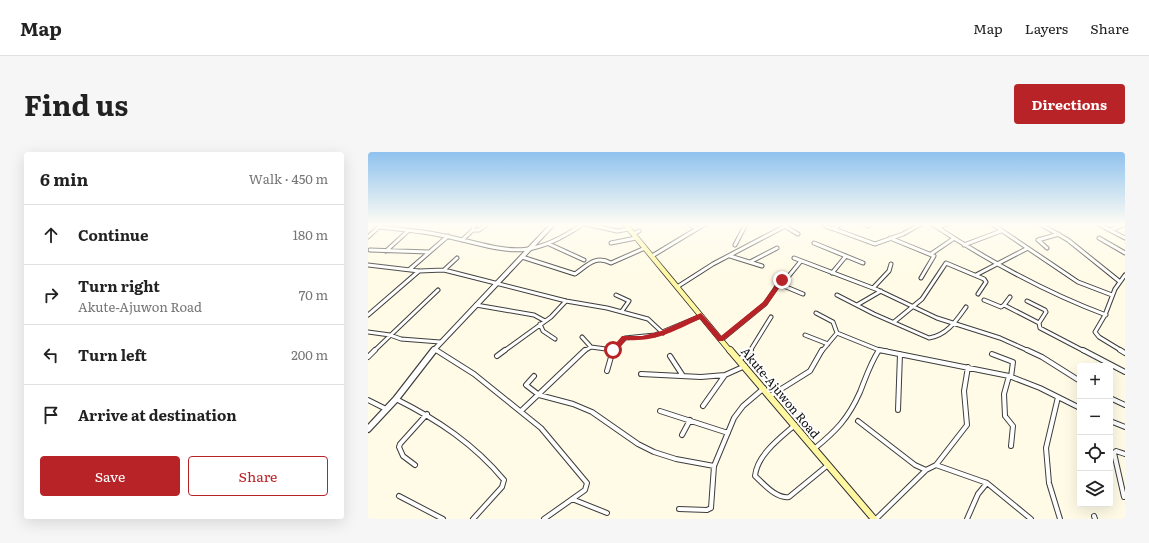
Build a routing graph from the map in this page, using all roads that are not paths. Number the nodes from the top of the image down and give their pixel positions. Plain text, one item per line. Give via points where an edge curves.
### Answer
1 (397, 241) edge
2 (442, 241) edge
3 (466, 241) edge
4 (536, 241) edge
5 (554, 241) edge
6 (617, 241) edge
7 (639, 241) edge
8 (677, 241) edge
9 (737, 241) edge
10 (759, 241) edge
11 (867, 241) edge
12 (882, 241) edge
13 (898, 241) edge
14 (950, 241) edge
15 (957, 241) edge
16 (974, 241) edge
17 (1016, 241) edge
18 (1039, 241) edge
19 (1068, 241) edge
20 (1104, 241) edge
21 (611, 243) dead end
22 (549, 244) junction
23 (814, 244) dead end
24 (735, 245) dead end
25 (964, 245) junction
26 (645, 248) junction
27 (776, 248) dead end
28 (1026, 248) junction
29 (1047, 248) dead end
30 (370, 250) dead end
31 (527, 250) junction
32 (386, 251) junction
33 (429, 252) junction
34 (1125, 253) edge
35 (931, 254) junction
36 (652, 256) junction
37 (730, 256) junction
38 (846, 256) junction
39 (522, 257) junction
40 (457, 258) dead end
41 (794, 258) dead end
42 (584, 260) dead end
43 (802, 261) junction
44 (750, 262) junction
45 (863, 263) dead end
46 (891, 264) dead end
47 (995, 264) junction
48 (368, 265) edge
49 (762, 266) dead end
50 (410, 269) junction
51 (444, 270) junction
52 (419, 271) junction
53 (832, 273) junction
54 (976, 275) junction
55 (1125, 275) edge
56 (921, 278) dead end
57 (1119, 281) junction
58 (497, 284) junction
59 (778, 284) junction
60 (677, 287) junction
61 (873, 288) junction
62 (438, 290) dead end
63 (881, 291) junction
64 (616, 294) dead end
65 (803, 294) dead end
66 (978, 294) dead end
67 (837, 295) dead end
68 (1112, 295) junction
69 (1010, 298) dead end
70 (984, 300) dead end
71 (566, 301) junction
72 (1027, 301) dead end
73 (476, 305) junction
74 (857, 305) junction
75 (1004, 305) junction
76 (913, 307) junction
77 (966, 307) dead end
78 (622, 311) junction
79 (816, 313) dead end
80 (368, 315) edge
81 (1106, 315) junction
82 (701, 316) junction
83 (771, 316) dead end
84 (545, 321) junction
85 (894, 322) junction
86 (1039, 323) junction
87 (540, 324) junction
88 (953, 324) junction
89 (368, 332) edge
90 (837, 332) junction
91 (663, 333) junction
92 (390, 335) junction
93 (805, 335) dead end
94 (582, 337) dead end
95 (556, 339) dead end
96 (721, 340) junction
97 (440, 342) junction
98 (828, 344) junction
99 (592, 347) junction
100 (434, 350) junction
101 (613, 350) junction
102 (879, 350) junction
103 (1125, 353) edge
104 (900, 354) junction
105 (992, 354) dead end
106 (498, 356) dead end
107 (670, 356) dead end
108 (368, 357) edge
109 (739, 360) junction
110 (744, 366) junction
111 (968, 367) junction
112 (606, 371) dead end
113 (1125, 372) edge
114 (640, 374) dead end
115 (725, 375) junction
116 (534, 376) dead end
117 (682, 376) junction
118 (1010, 376) junction
119 (1077, 379) edge
120 (764, 388) junction
121 (539, 395) junction
122 (770, 396) junction
123 (1058, 397) junction
124 (396, 399) junction
125 (1112, 399) edge
126 (368, 400) edge
127 (1125, 405) edge
128 (703, 406) dead end
129 (1077, 406) edge
130 (386, 409) junction
131 (898, 410) dead end
132 (521, 411) junction
133 (660, 412) dead end
134 (427, 414) junction
135 (690, 420) junction
136 (858, 421) dead end
137 (1113, 422) edge
138 (795, 425) junction
139 (1125, 427) edge
140 (368, 428) edge
141 (728, 433) junction
142 (682, 436) dead end
143 (1011, 446) dead end
144 (814, 449) junction
145 (1125, 454) edge
146 (415, 465) dead end
147 (828, 465) junction
148 (936, 465) junction
149 (714, 466) junction
150 (926, 470) junction
151 (987, 483) junction
152 (400, 496) dead end
153 (1124, 497) dead end
154 (572, 499) junction
155 (679, 509) dead end
156 (608, 513) dead end
157 (443, 519) edge
158 (473, 519) edge
159 (544, 519) edge
160 (875, 519) edge
161 (967, 519) edge
162 (1030, 519) edge
163 (1060, 519) edge

1 - 32 street
2 - 33 street
3 - 31 street via 485,246
4 - 31 street
5 - 22 street
6 - 21 street
7 - 26 main road, Akute-Ajuwon Road
8 - 36 street
9 - 24 street
10 - 37 street
11 - 12 street via 875,244
13 - 35 street
14 - 35 street
15 - 25 street
16 - 25 street
17 - 28 street
18 - 29 street
19 - 57 street
20 - 34 street
22 - 31 street
22 - 42 street
23 - 38 street
25 - 47 street
26 - 36 main road, Akute-Ajuwon Road
26 - 39 street via 611,263 602,259 595,260 575,274
27 - 44 street
28 - 47 street
28 - 68 street via 1078,282
30 - 32 street
31 - 39 street
32 - 33 street
33 - 50 street
35 - 56 street via 934,258
36 - 60 main road, Akute-Ajuwon Road
37 - 44 street
37 - 60 street
38 - 45 street
38 - 53 street
39 - 58 street
40 - 51 street
41 - 43 street
43 - 53 street
43 - 59 street
44 - 49 street
46 - 61 street via 889,271
47 - 54 street
47 - 81 street via 1055,294
48 - 50 street
50 - 52 street
51 - 52 street
51 - 58 street
52 - 80 street
53 - 61 street
54 - 66 street via 986,282
54 - 76 street via 946,263 922,299
55 - 57 street
57 - 68 street
58 - 71 street
58 - 73 street
59 - 65 street
59 - 96 street via 765,304
60 - 82 main road, Akute-Ajuwon Road
61 - 63 street
62 - 92 street
63 - 74 street
63 - 76 street
64 - 78 street via 628,300
67 - 74 street
68 - 81 street
69 - 75 street
70 - 75 street via 1002,308
71 - 78 street
71 - 84 street
72 - 86 street via 1045,310
73 - 84 street via 534,315
73 - 97 street
74 - 85 street
75 - 86 street
76 - 85 street
76 - 88 street
77 - 88 street
78 - 91 street via 648,320
79 - 90 street via 833,322
81 - 103 street via 1096,334
82 - 91 street
82 - 96 main road, Akute-Ajuwon Road
83 - 109 street via 752,349
84 - 87 street
85 - 88 street via 929,338 936,338
86 - 113 street via 1040,328
87 - 95 street via 543,331
87 - 106 street
88 - 119 street via 1000,338 1036,354
89 - 92 street
90 - 98 street
90 - 102 street
91 - 101 street via 642,338 624,338
92 - 97 street
92 - 108 street
93 - 98 street
94 - 99 street
96 - 109 main road, Akute-Ajuwon Road
97 - 100 street
98 - 122 street via 810,371
99 - 101 street
99 - 121 street via 586,349
100 - 124 street
100 - 132 street via 474,374
101 - 112 street
102 - 104 street
102 - 144 street via 870,364 850,412 836,431
104 - 111 street via 960,368
104 - 131 street
105 - 118 street via 1013,362
107 - 117 street
109 - 110 main road, Akute-Ajuwon Road
110 - 115 street
110 - 120 main road, Akute-Ajuwon Road
111 - 118 street
111 - 148 street via 964,391 967,425
114 - 117 street
115 - 117 street
115 - 128 street
116 - 121 street via 526,387
118 - 123 street
118 - 143 street via 1004,394 1005,416 1013,426
120 - 122 main road, Akute-Ajuwon Road
120 - 141 street via 743,406 734,418
121 - 132 street
121 - 149 street via 591,411 631,440 653,452 673,459
122 - 138 main road, Akute-Ajuwon Road
123 - 129 street
123 - 163 street via 1046,448 1049,483
124 - 130 street
124 - 134 street
125 - 127 street
126 - 130 street
130 - 140 street
132 - 154 street via 541,428 587,483 585,490
133 - 135 street
134 - 146 street via 398,448 399,452
134 - 158 street via 490,462 504,480 502,487
135 - 141 street
135 - 142 street
136 - 150 street via 915,465
137 - 139 street
138 - 144 main road, Akute-Ajuwon Road
138 - 147 street via 780,437 759,464 755,476 783,498
141 - 149 street
144 - 147 main road, Akute-Ajuwon Road
145 - 153 street via 1114,452
147 - 160 main road, Akute-Ajuwon Road
148 - 150 street
148 - 151 street
149 - 155 street via 711,508
150 - 160 street
151 - 161 street via 978,494
151 - 162 street
152 - 157 street
154 - 156 street
154 - 159 street

